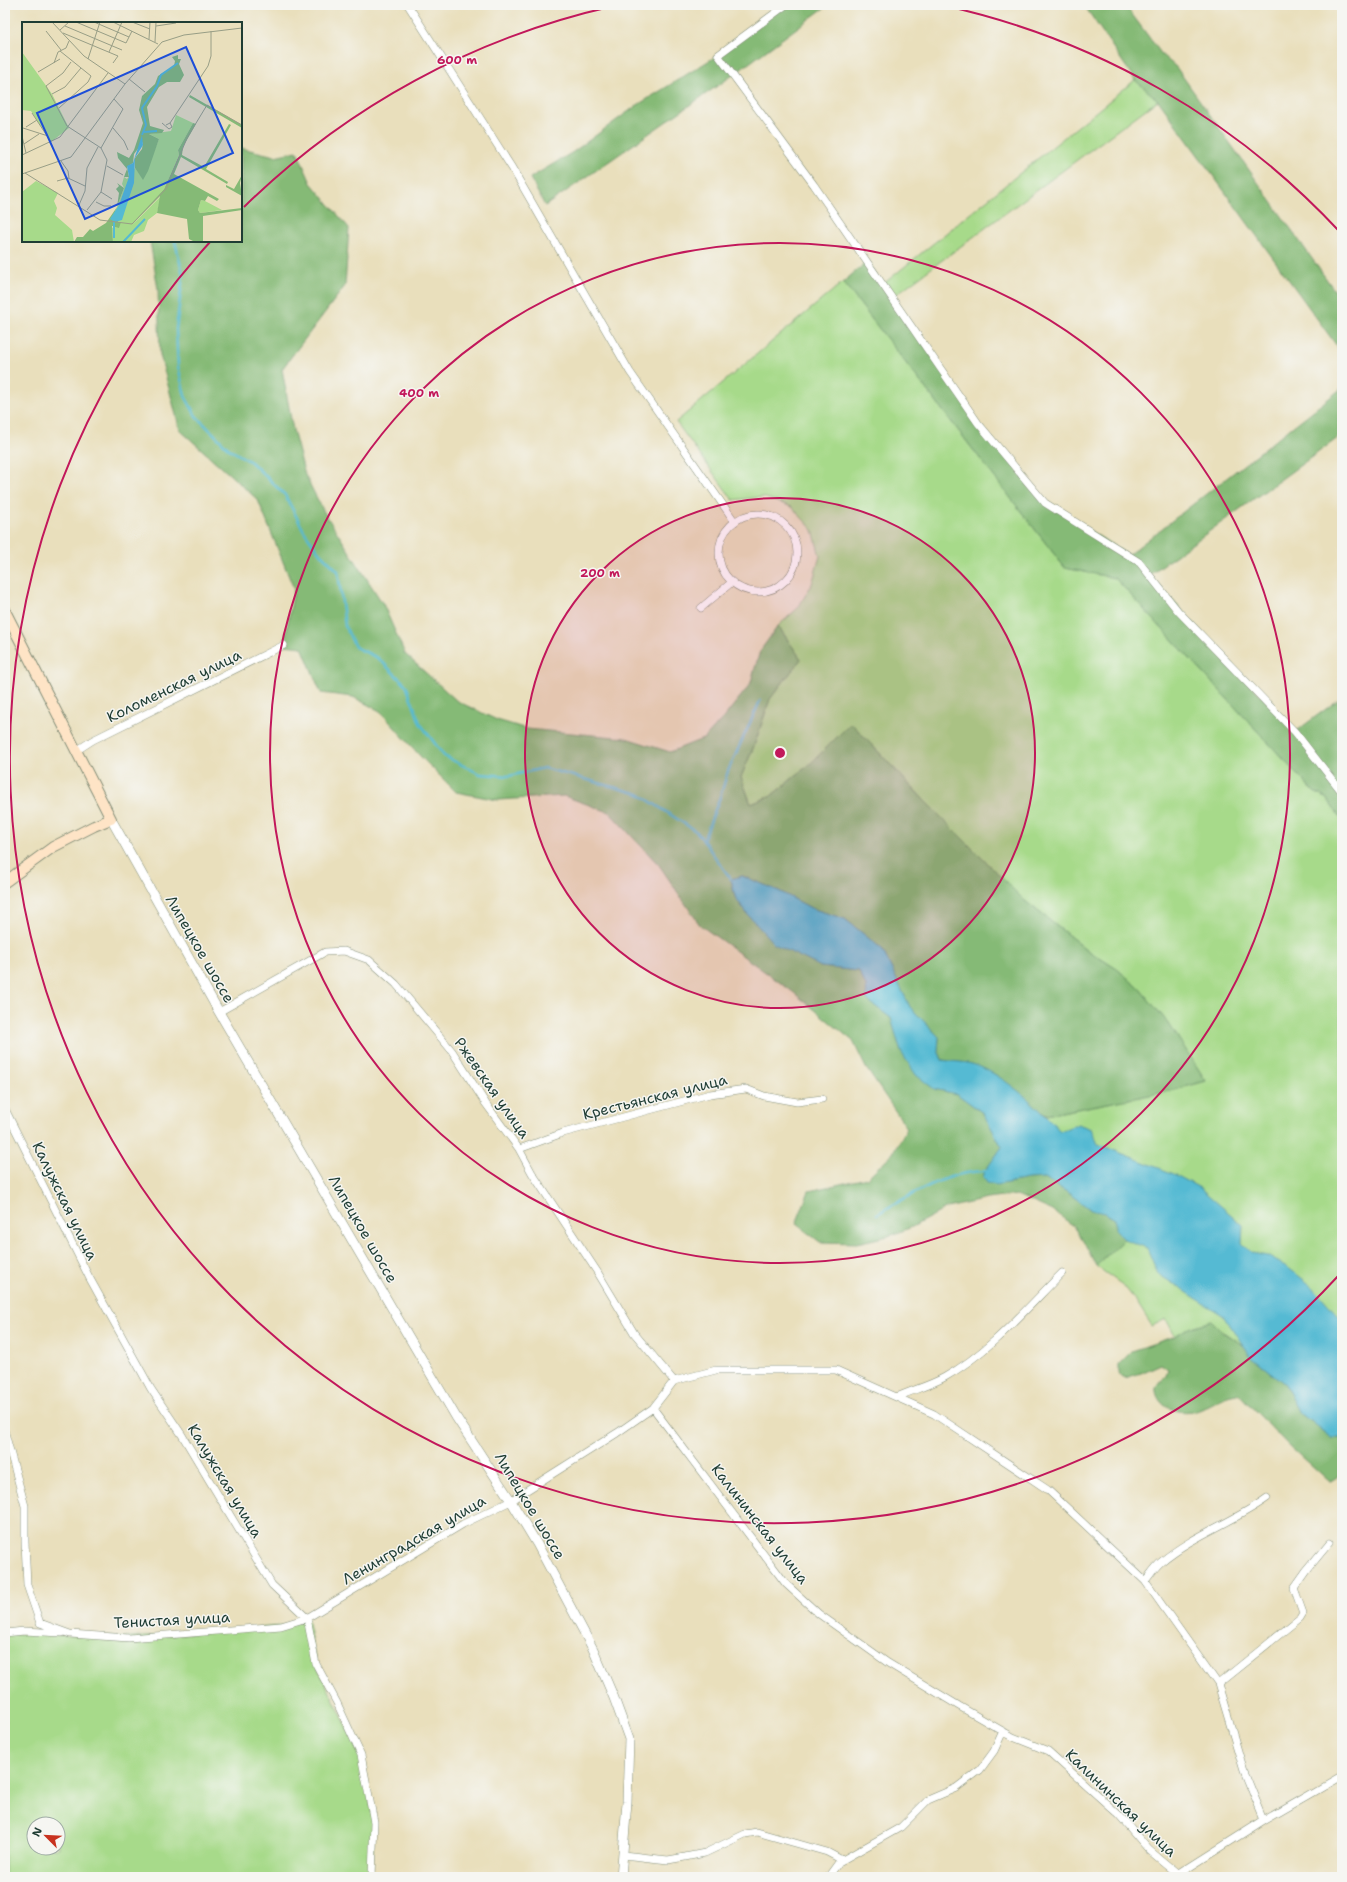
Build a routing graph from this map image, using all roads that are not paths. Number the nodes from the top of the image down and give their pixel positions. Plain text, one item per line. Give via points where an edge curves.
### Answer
1 (408, 5) edge
2 (786, 5) edge
3 (735, 522) junction
4 (732, 582) junction
5 (702, 608) dead end
6 (5, 611) edge
7 (284, 645) dead end
8 (76, 750) junction
9 (1342, 792) edge
10 (111, 820) junction
11 (5, 882) edge
12 (219, 1012) junction
13 (822, 1099) dead end
14 (5, 1109) edge
15 (519, 1149) junction
16 (1062, 1273) dead end
17 (674, 1381) junction
18 (898, 1397) junction
19 (653, 1408) junction
20 (5, 1433) edge
21 (1267, 1498) dead end
22 (511, 1501) junction
23 (1330, 1542) dead end
24 (1145, 1581) junction
25 (307, 1618) junction
26 (5, 1632) edge
27 (70, 1634) junction
28 (1218, 1684) junction
29 (1003, 1731) junction
30 (1342, 1775) edge
31 (1264, 1820) junction
32 (623, 1855) junction
33 (842, 1860) junction
34 (1176, 1875) edge
35 (370, 1876) edge
36 (621, 1877) edge
37 (828, 1877) edge

1 - 3 street via 512,168 630,372
2 - 9 street via 718,55 814,185 978,423 1045,502 1139,562 1178,611 1295,732
3 - 4 street via 722,538 719,551 724,571
3 - 4 street via 755,515 776,519 791,533 797,554 791,574 774,589 752,592
4 - 5 street
6 - 8 main road, Липецкое шоссе
7 - 8 street, Коломенская улица
8 - 10 main road, Липецкое шоссе
10 - 11 main road via 53,847
10 - 12 street, Липецкое шоссе
12 - 15 street, Ржевская улица via 325,952 344,951 370,960 396,984 452,1051
12 - 22 street, Липецкое шоссе via 456,1417
13 - 15 street, Крестьянская улица via 797,1102 764,1096 746,1089 710,1094 563,1133
14 - 25 street, Калужская улица via 89,1277 151,1389 272,1585
15 - 17 street, Ржевская улица via 634,1333
16 - 18 street via 1015,1323 980,1352 945,1377
17 - 18 street via 716,1370 836,1370
17 - 19 street, Ленинградская улица
18 - 24 street via 934,1414 1048,1490
19 - 22 street, Ленинградская улица
19 - 29 street, Калининская улица via 792,1589 819,1614 888,1663
20 - 27 street, Тенистая улица via 25,1506 27,1585 40,1623
21 - 24 street via 1179,1549 1160,1563
22 - 25 street, Ленинградская улица via 463,1524
22 - 32 street, Липецкое шоссе via 593,1649 628,1739
23 - 28 street via 1294,1588 1303,1613 1300,1618
24 - 28 street
25 - 27 street, Тенистая улица via 281,1626 129,1638
25 - 35 street via 316,1664 361,1755 374,1822
26 - 27 street
28 - 31 street via 1244,1771
29 - 33 street via 994,1751 980,1770 956,1788 928,1800 901,1827
29 - 34 street, Калининская улица via 1048,1751 1119,1815 1149,1850
30 - 31 street, Калининская улица
31 - 34 street, Калининская улица
32 - 33 street via 668,1860 705,1853 745,1834 757,1832 827,1852
32 - 36 street, Липецкое шоссе
33 - 37 street

